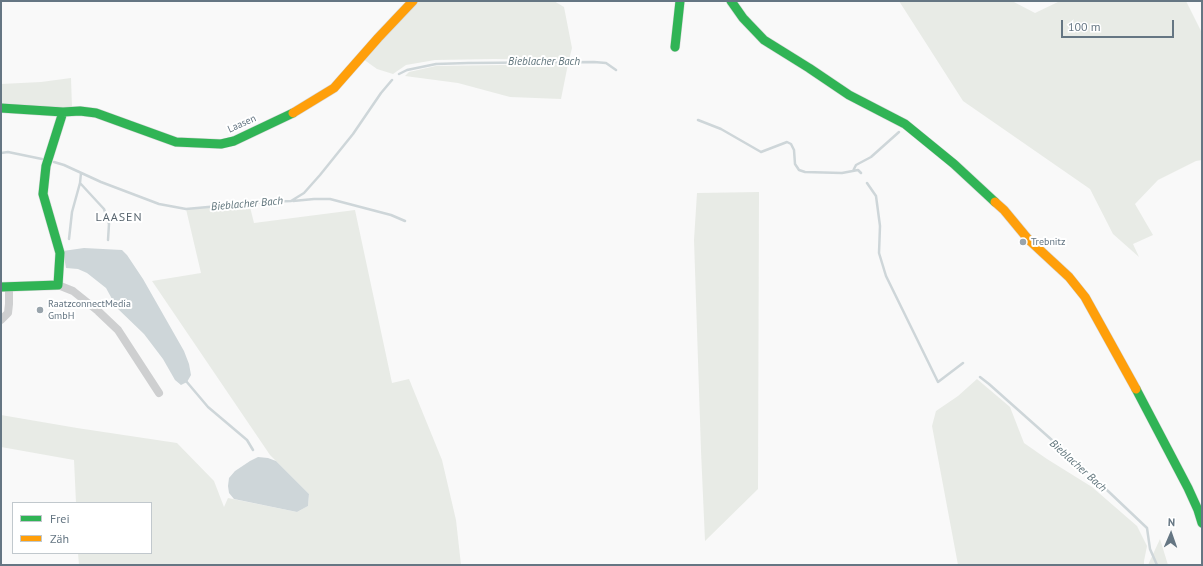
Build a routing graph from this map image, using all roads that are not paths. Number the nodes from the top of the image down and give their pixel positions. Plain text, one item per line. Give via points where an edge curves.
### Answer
1 (413, 1) edge
2 (680, 1) edge
3 (731, 1) edge
4 (675, 47) dead end
5 (1, 108) edge
6 (63, 112) junction
7 (58, 285) junction
8 (5, 287) edge
9 (1, 320) edge
10 (159, 393) dead end
11 (1202, 523) edge

1 - 6 street, Laasen via 334,88 288,116 234,141 221,144 176,142 96,113
2 - 4 street
3 - 11 street via 764,40 849,95 905,124 954,164 1004,210 1028,239 1069,277 1085,297 1118,357 1188,488
5 - 6 street, Laasen
6 - 7 street via 46,166 43,194 60,253
7 - 8 street
7 - 10 street via 73,291 118,330
8 - 9 street via 9,304 8,313

